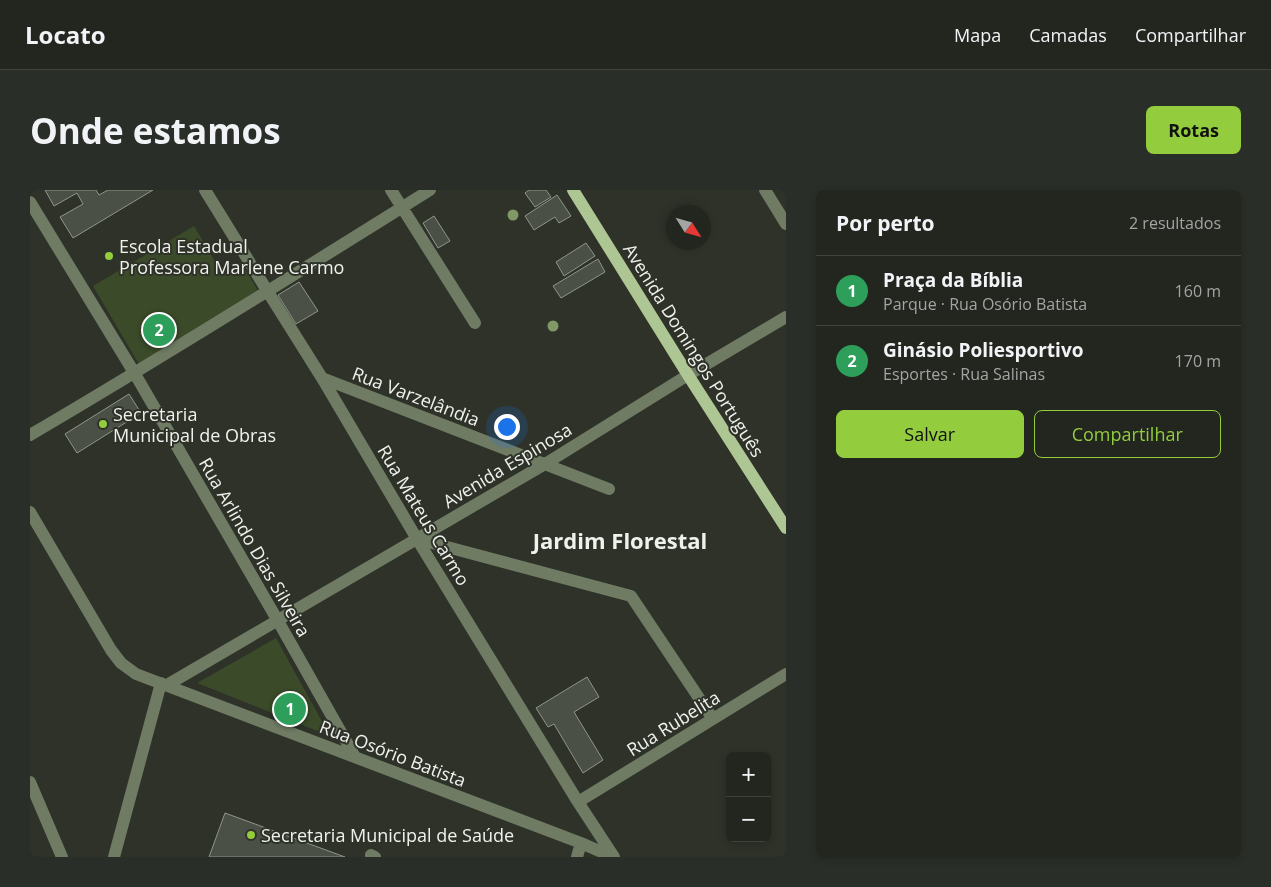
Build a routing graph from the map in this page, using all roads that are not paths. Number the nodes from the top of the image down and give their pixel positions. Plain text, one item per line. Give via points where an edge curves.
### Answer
1 (206, 190) edge
2 (391, 190) edge
3 (430, 190) edge
4 (573, 190) edge
5 (765, 190) edge
6 (30, 202) edge
7 (402, 208) junction
8 (786, 224) edge
9 (268, 292) junction
10 (786, 317) edge
11 (475, 323) dead end
12 (135, 374) junction
13 (688, 375) junction
14 (322, 378) junction
15 (30, 435) edge
16 (545, 464) junction
17 (609, 489) dead end
18 (30, 512) edge
19 (786, 528) edge
20 (417, 539) junction
21 (278, 621) junction
22 (786, 674) edge
23 (164, 684) junction
24 (713, 719) junction
25 (355, 757) junction
26 (30, 782) edge
27 (578, 802) junction
28 (581, 843) junction
29 (62, 857) edge
30 (114, 857) edge
31 (577, 857) edge
32 (613, 857) edge

1 - 9 street, Rua Mateus Carmo
2 - 7 street
3 - 7 street
4 - 13 main road, Avenida Domingos Português
5 - 8 street
6 - 12 street, Rua Arlindo Dias Silveira
7 - 9 street
7 - 11 street
9 - 12 street
9 - 14 street, Rua Mateus Carmo
10 - 13 street, Avenida Espinosa
12 - 15 street
12 - 21 street, Rua Arlindo Dias Silveira
13 - 16 street, Avenida Espinosa
13 - 19 main road, Avenida Domingos Português
14 - 16 street, Rua Varzelândia
14 - 20 street, Rua Mateus Carmo
16 - 17 street, Rua Varzelândia
16 - 20 street, Avenida Espinosa
18 - 23 street, Rua Osório Batista via 121,663 136,674
20 - 21 street, Avenida Espinosa
20 - 24 street via 631,596
20 - 27 street, Rua Mateus Carmo
21 - 23 street, Avenida Espinosa
21 - 25 street, Rua Arlindo Dias Silveira
22 - 24 street, Rua Rubelita
23 - 25 street, Rua Osório Batista
23 - 30 street
24 - 27 street, Rua Rubelita
25 - 28 street, Rua Osório Batista
26 - 29 street
27 - 32 street, Rua Mateus Carmo
28 - 31 street
28 - 32 street, Rua Osório Batista

